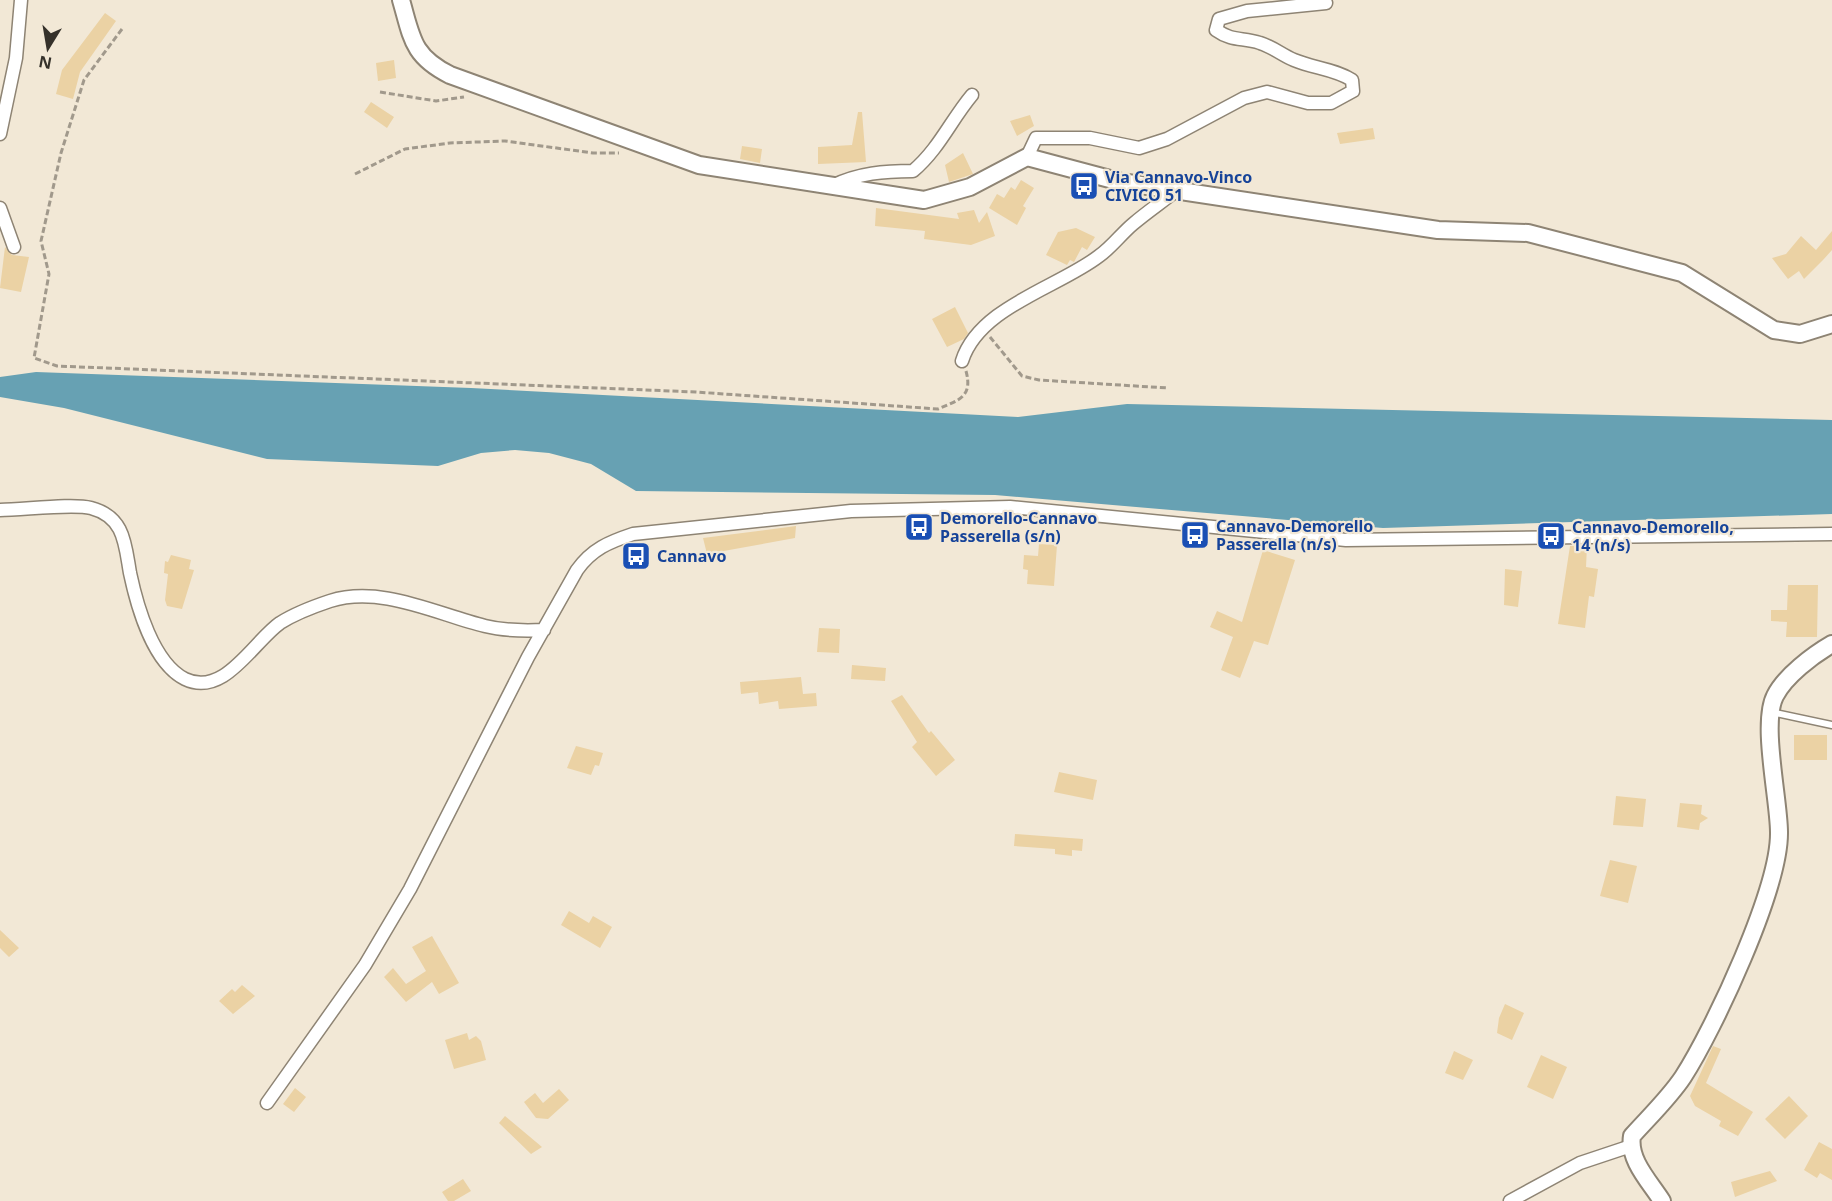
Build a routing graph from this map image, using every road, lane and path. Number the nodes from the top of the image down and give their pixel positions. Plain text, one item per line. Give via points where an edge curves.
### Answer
1 (21, 0) edge
2 (401, 0) edge
3 (1326, 3) dead end
4 (122, 29) dead end
5 (487, 88) junction
6 (380, 92) dead end
7 (972, 95) dead end
8 (0, 134) edge
9 (643, 145) junction
10 (1027, 157) junction
11 (355, 174) dead end
12 (832, 186) junction
13 (1177, 190) junction
14 (0, 208) edge
15 (14, 247) dead end
16 (991, 323) junction
17 (1832, 324) edge
18 (962, 361) joint
19 (1168, 388) dead end
20 (0, 510) edge
21 (1832, 534) edge
22 (544, 630) junction
23 (1832, 644) edge
24 (1771, 712) junction
25 (1832, 725) edge
26 (267, 1103) dead end
27 (1630, 1146) junction
28 (1510, 1201) edge
29 (1662, 1201) edge

1 - 8 street via 16,58
2 - 5 street via 415,47 428,64
3 - 10 street via 1247,11 1219,19 1216,30 1228,39 1258,42 1352,80 1353,91 1331,103 1308,103 1267,92 1244,98 1167,139 1139,148 1090,138 1048,136 1036,138
4 - 18 path via 84,80 61,153 41,241 49,274 34,358 57,366 696,392 938,408 959,400 967,391 969,384
5 - 6 path via 436,101
5 - 9 street
7 - 12 street via 940,145 914,171 850,177
9 - 11 path via 624,153 604,153 505,141 450,143 405,149
9 - 12 street via 699,165
10 - 12 street via 970,187 924,200
10 - 13 street via 1121,182
13 - 16 street via 1132,224 1099,257 1031,294
13 - 17 street via 1438,230 1528,233 1682,273 1774,330 1800,334
14 - 15 street
16 - 18 street via 966,347
16 - 19 path via 989,335 994,344 1022,376
20 - 22 street via 78,506 107,516 127,542 130,573 150,636 168,666 185,679 202,683 220,679 280,623 345,597 399,601 486,627 518,632
21 - 22 street via 1346,540 1010,507 851,511 633,534 605,543 576,570
22 - 26 street via 410,889 371,955
23 - 24 street via 1787,680 1774,696
24 - 25 lane
24 - 27 street via 1779,832 1778,851 1762,909 1718,1010 1682,1078 1632,1136
27 - 28 street via 1580,1163
27 - 29 street

